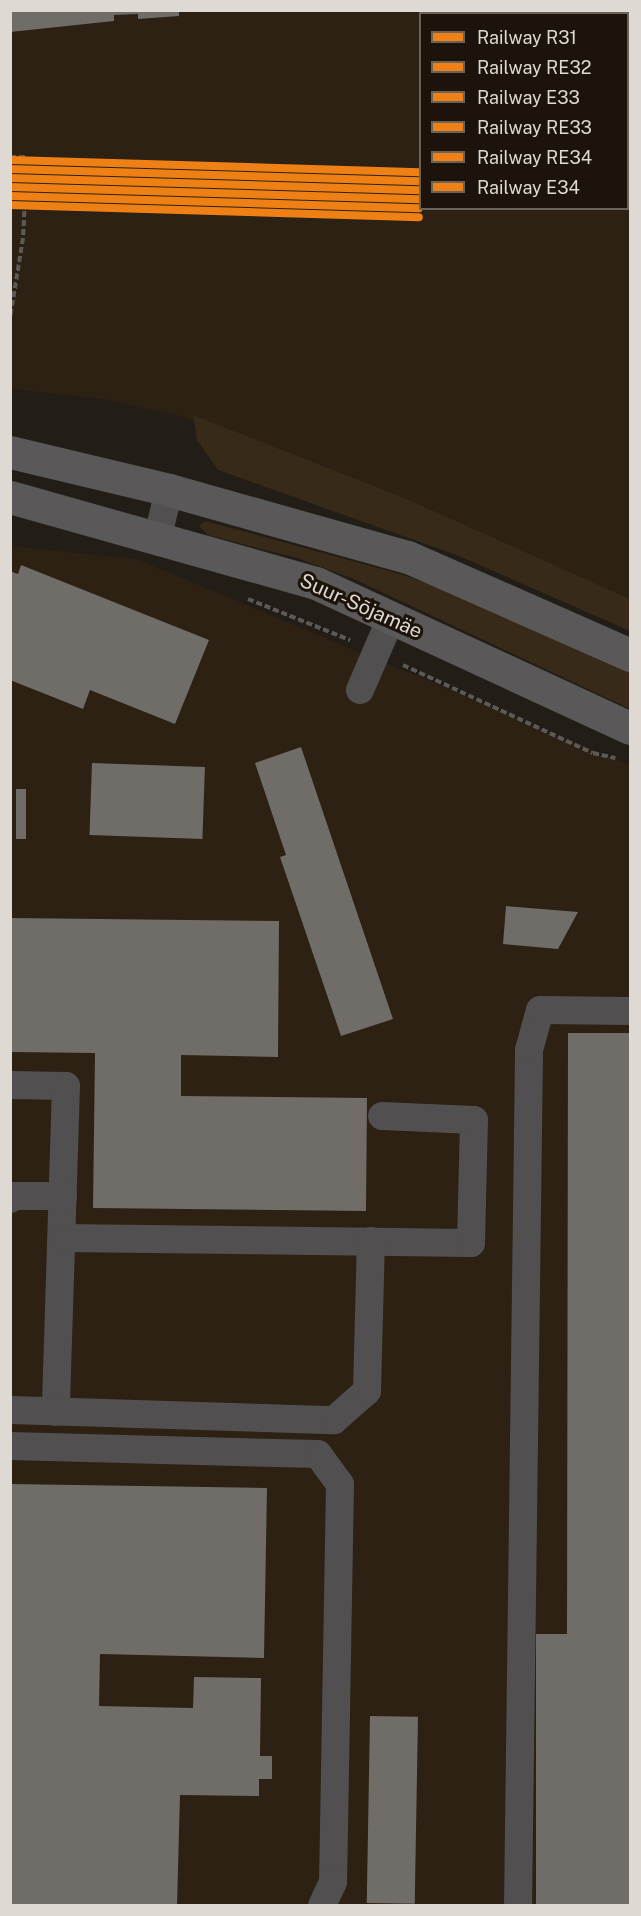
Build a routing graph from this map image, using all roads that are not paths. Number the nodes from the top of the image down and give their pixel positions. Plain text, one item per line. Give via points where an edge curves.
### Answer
1 (10, 452) edge
2 (169, 490) junction
3 (10, 497) edge
4 (158, 536) junction
5 (391, 618) junction
6 (630, 655) edge
7 (360, 690) dead end
8 (630, 728) edge
9 (630, 1011) edge
10 (10, 1085) edge
11 (382, 1116) dead end
12 (63, 1196) junction
13 (10, 1199) edge
14 (62, 1238) junction
15 (371, 1241) junction
16 (10, 1410) edge
17 (56, 1412) junction
18 (10, 1446) edge
19 (322, 1905) edge
20 (518, 1905) edge

1 - 2 main road
2 - 4 lane
2 - 6 main road via 408,557
3 - 4 main road, Suur-Sõjamäe
4 - 5 main road, Suur-Sõjamäe via 316,583
5 - 7 lane
5 - 8 main road, Suur-Sõjamäe
9 - 20 lane via 540,1010 529,1050
10 - 12 lane via 66,1086
11 - 15 lane via 474,1120 471,1243
12 - 13 lane
12 - 14 lane
14 - 15 lane
14 - 17 lane
15 - 17 lane via 367,1391 334,1420
16 - 17 lane
18 - 19 lane via 318,1454 340,1484 333,1882

